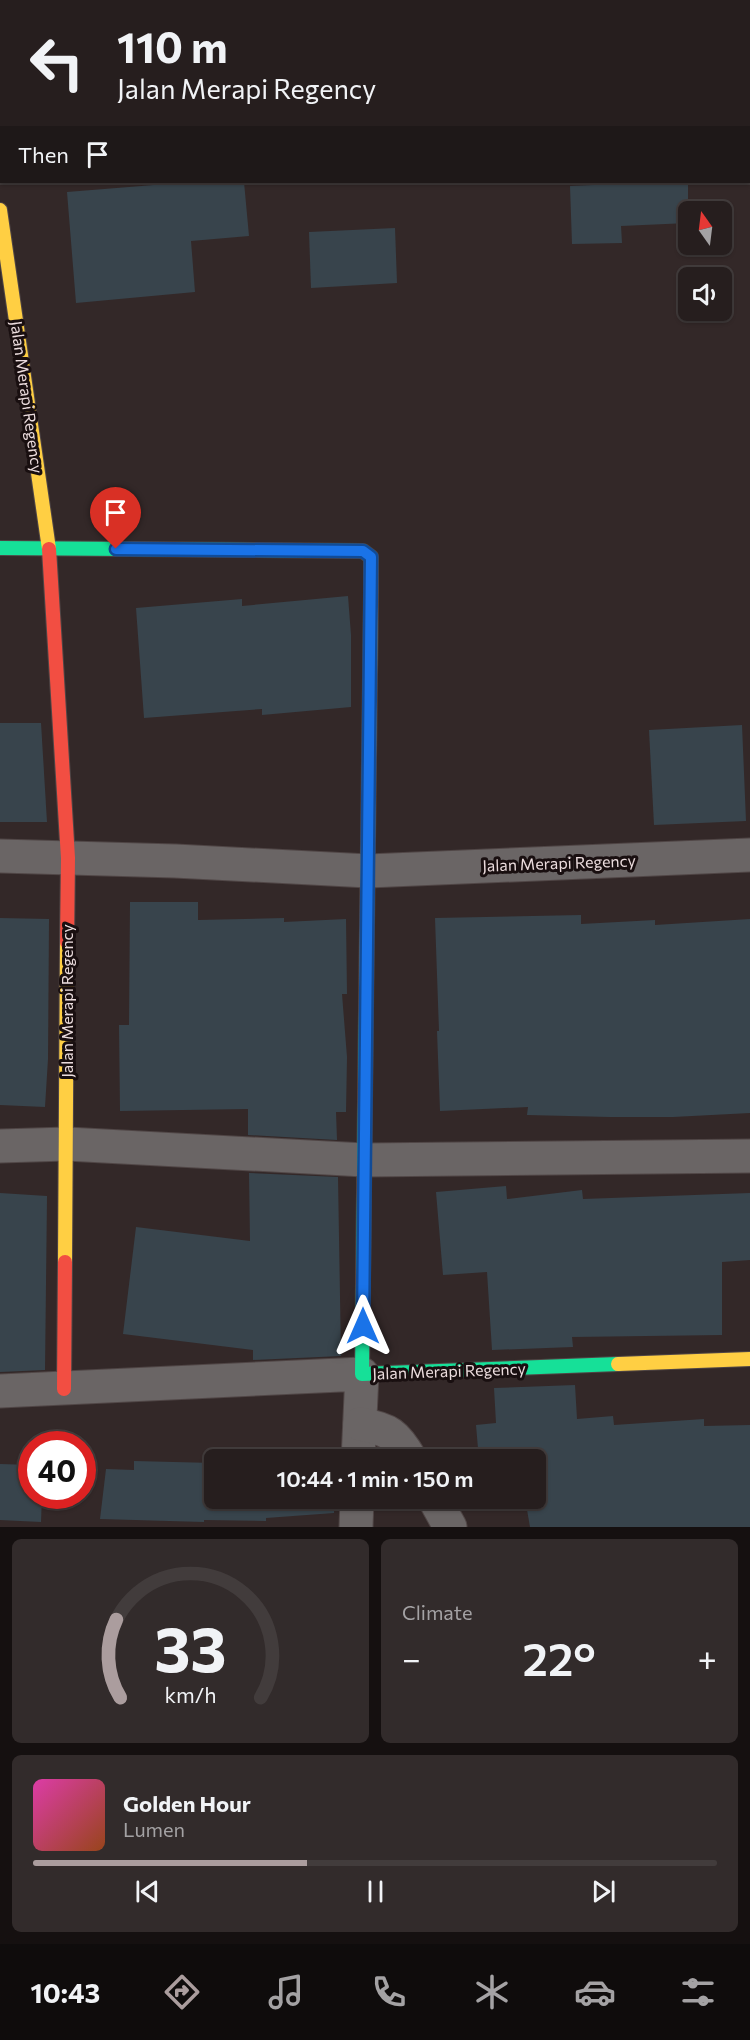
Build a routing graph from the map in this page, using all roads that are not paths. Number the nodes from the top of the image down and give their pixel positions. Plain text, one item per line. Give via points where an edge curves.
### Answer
1 (0, 210) edge
2 (0, 548) edge
3 (49, 548) junction
4 (750, 855) edge
5 (0, 856) edge
6 (68, 858) junction
7 (368, 871) junction
8 (67, 1144) junction
9 (0, 1146) edge
10 (750, 1156) edge
11 (364, 1160) junction
12 (750, 1359) edge
13 (362, 1374) junction
14 (64, 1389) junction
15 (0, 1391) edge
16 (360, 1424) junction
17 (359, 1449) edge
18 (404, 1449) edge
19 (357, 1509) edge
20 (440, 1509) edge
21 (356, 1527) edge
22 (450, 1527) edge

1 - 3 street, Jalan Merapi Regency
2 - 3 street, Jalan Merapi Regency
3 - 6 street, Jalan Merapi Regency
3 - 7 street, Jalan Merapi Regency via 366,552 371,557
4 - 7 street, Jalan Merapi Regency
5 - 6 street, Jalan Merapi Regency
6 - 7 street, Jalan Merapi Regency
6 - 8 street, Jalan Merapi Regency
7 - 11 street, Jalan Merapi Regency
8 - 9 street
8 - 11 street
8 - 14 street, Jalan Merapi Regency
10 - 11 street
11 - 13 street, Jalan Merapi Regency
12 - 13 street, Jalan Merapi Regency
13 - 14 street
13 - 16 street
14 - 15 street
16 - 17 street
16 - 18 street via 382,1428
19 - 21 street
20 - 22 street

